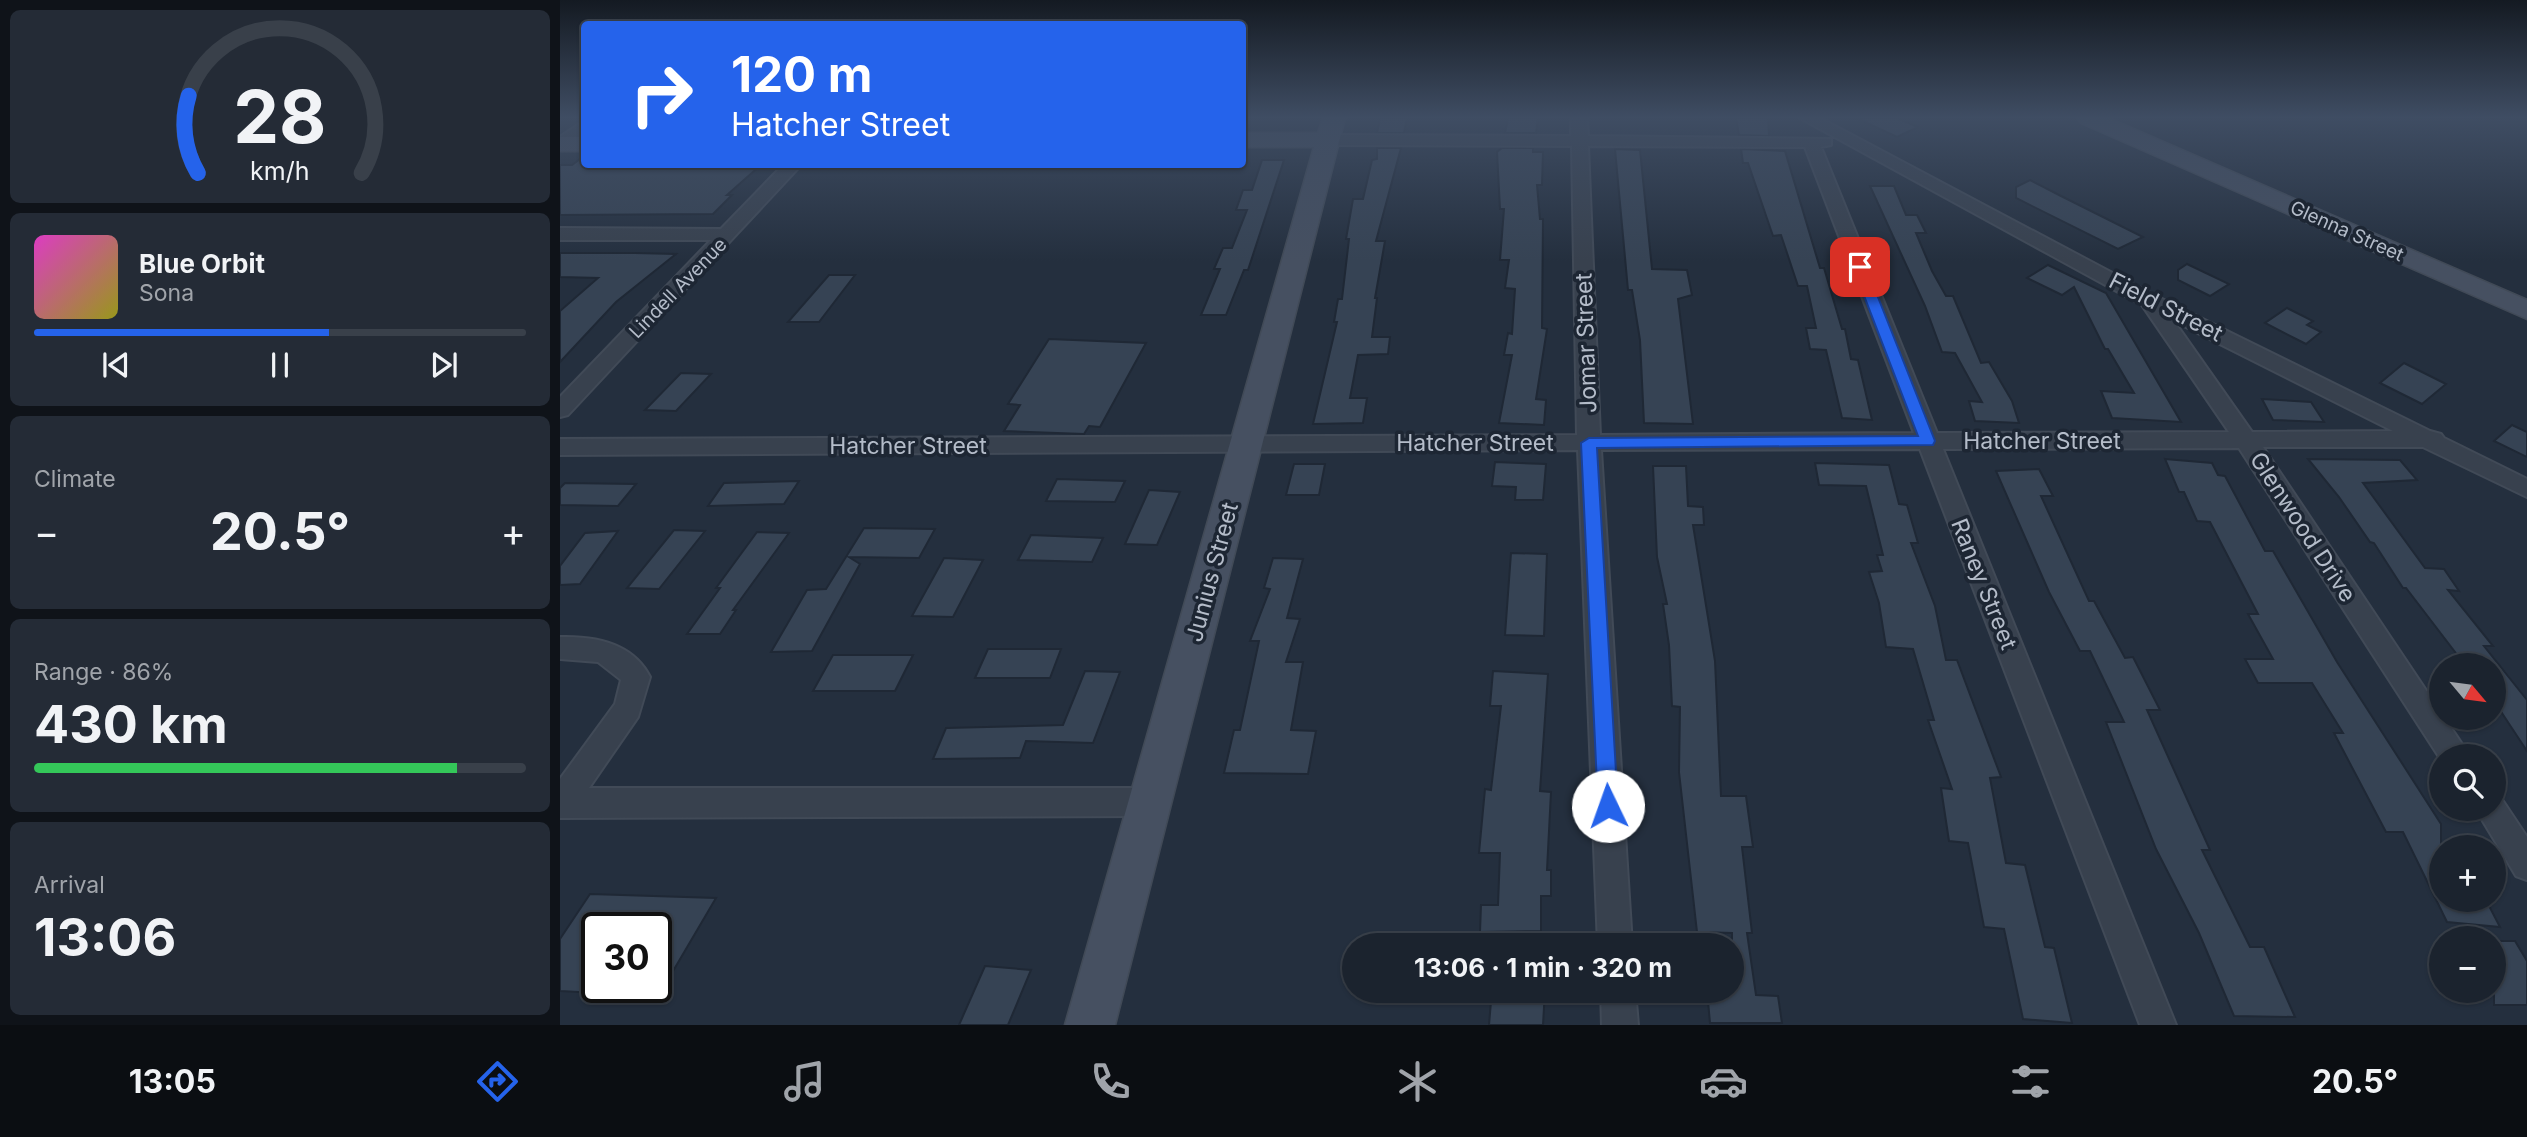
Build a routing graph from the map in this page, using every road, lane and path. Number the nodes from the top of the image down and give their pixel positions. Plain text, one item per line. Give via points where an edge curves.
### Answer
1 (1322, 166) edge
2 (1581, 166) edge
3 (1823, 166) edge
4 (1897, 166) edge
5 (2199, 166) edge
6 (790, 168) edge
7 (560, 234) edge
8 (728, 235) junction
9 (2148, 300) junction
10 (2527, 310) edge
11 (560, 410) edge
12 (2433, 439) junction
13 (2246, 440) junction
14 (1927, 441) junction
15 (1589, 443) junction
16 (1247, 445) junction
17 (560, 447) edge
18 (2527, 489) edge
19 (560, 648) edge
20 (2447, 744) edge
21 (1149, 802) junction
22 (561, 803) edge
23 (2498, 821) edge
24 (2527, 865) edge
25 (1614, 933) edge
26 (1619, 1003) edge
27 (1090, 1025) edge
28 (1620, 1025) edge
29 (2158, 1025) edge

1 - 16 street, Junius Street
2 - 15 street, Jomar Street
3 - 14 street, Raney Street
4 - 9 street, Field Street
5 - 10 street, Glenna Street
6 - 8 street, Lindell Avenue
7 - 8 street
8 - 11 street, Lindell Avenue
9 - 12 street, Field Street
9 - 13 street, Glenwood Drive
12 - 13 street, Hatcher Street
12 - 18 street, Field Street
13 - 14 street, Hatcher Street
13 - 20 street, Glenwood Drive
14 - 15 street, Hatcher Street
14 - 29 street, Raney Street
15 - 16 street, Hatcher Street
15 - 25 street, Jomar Street
16 - 17 street, Hatcher Street
16 - 21 street, Junius Street
19 - 22 street via 590,647 622,659 636,677 628,708
21 - 22 street
21 - 27 street, Junius Street
23 - 24 street
26 - 28 street

